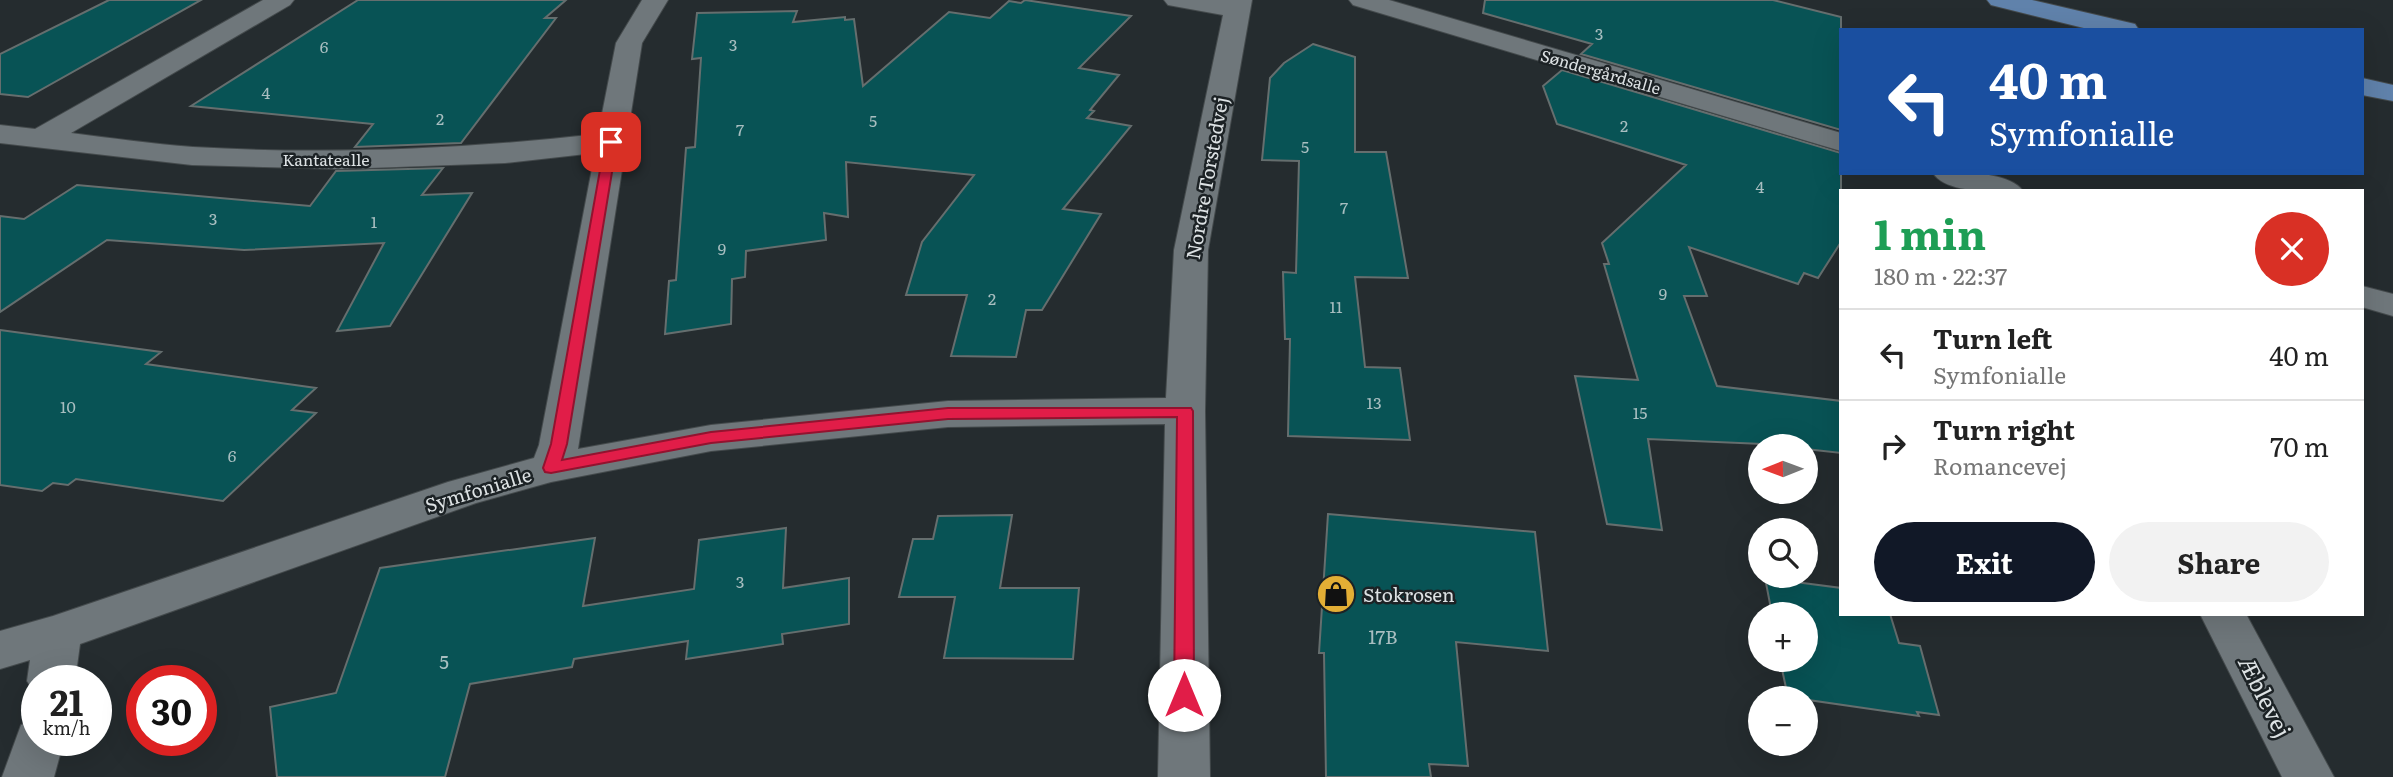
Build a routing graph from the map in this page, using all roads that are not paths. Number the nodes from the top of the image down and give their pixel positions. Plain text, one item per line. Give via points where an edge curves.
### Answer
1 (281, 0) edge
2 (655, 0) edge
3 (1177, 0) edge
4 (1362, 0) edge
5 (2000, 0) edge
6 (1238, 5) edge
7 (2118, 28) edge
8 (2364, 86) edge
9 (2393, 93) edge
10 (0, 134) edge
11 (41, 138) junction
12 (1839, 141) edge
13 (611, 142) junction
14 (1955, 175) edge
15 (2000, 189) edge
16 (2364, 297) edge
17 (2393, 304) edge
18 (1185, 411) junction
19 (551, 468) junction
20 (2224, 616) edge
21 (58, 633) junction
22 (0, 650) edge
23 (53, 665) edge
24 (34, 756) edge
25 (28, 777) edge
26 (1184, 777) edge
27 (2308, 777) edge

1 - 11 street
2 - 13 street via 629,43
3 - 6 street
4 - 12 street, Søndergårdsalle
5 - 7 main road
6 - 18 street, Nordre Torstedvej via 1191,250
8 - 9 main road
10 - 11 street, Kantatealle
11 - 13 street, Kantatealle via 192,156 342,160 505,154
13 - 19 street via 559,444
14 - 15 street
16 - 17 street
18 - 19 street, Symfonialle via 948,414 711,438
18 - 26 street, Nordre Torstedvej
19 - 21 street, Symfonialle via 463,492
20 - 27 street, Æblevej
21 - 22 street, Symfonialle
21 - 23 street
24 - 25 street

